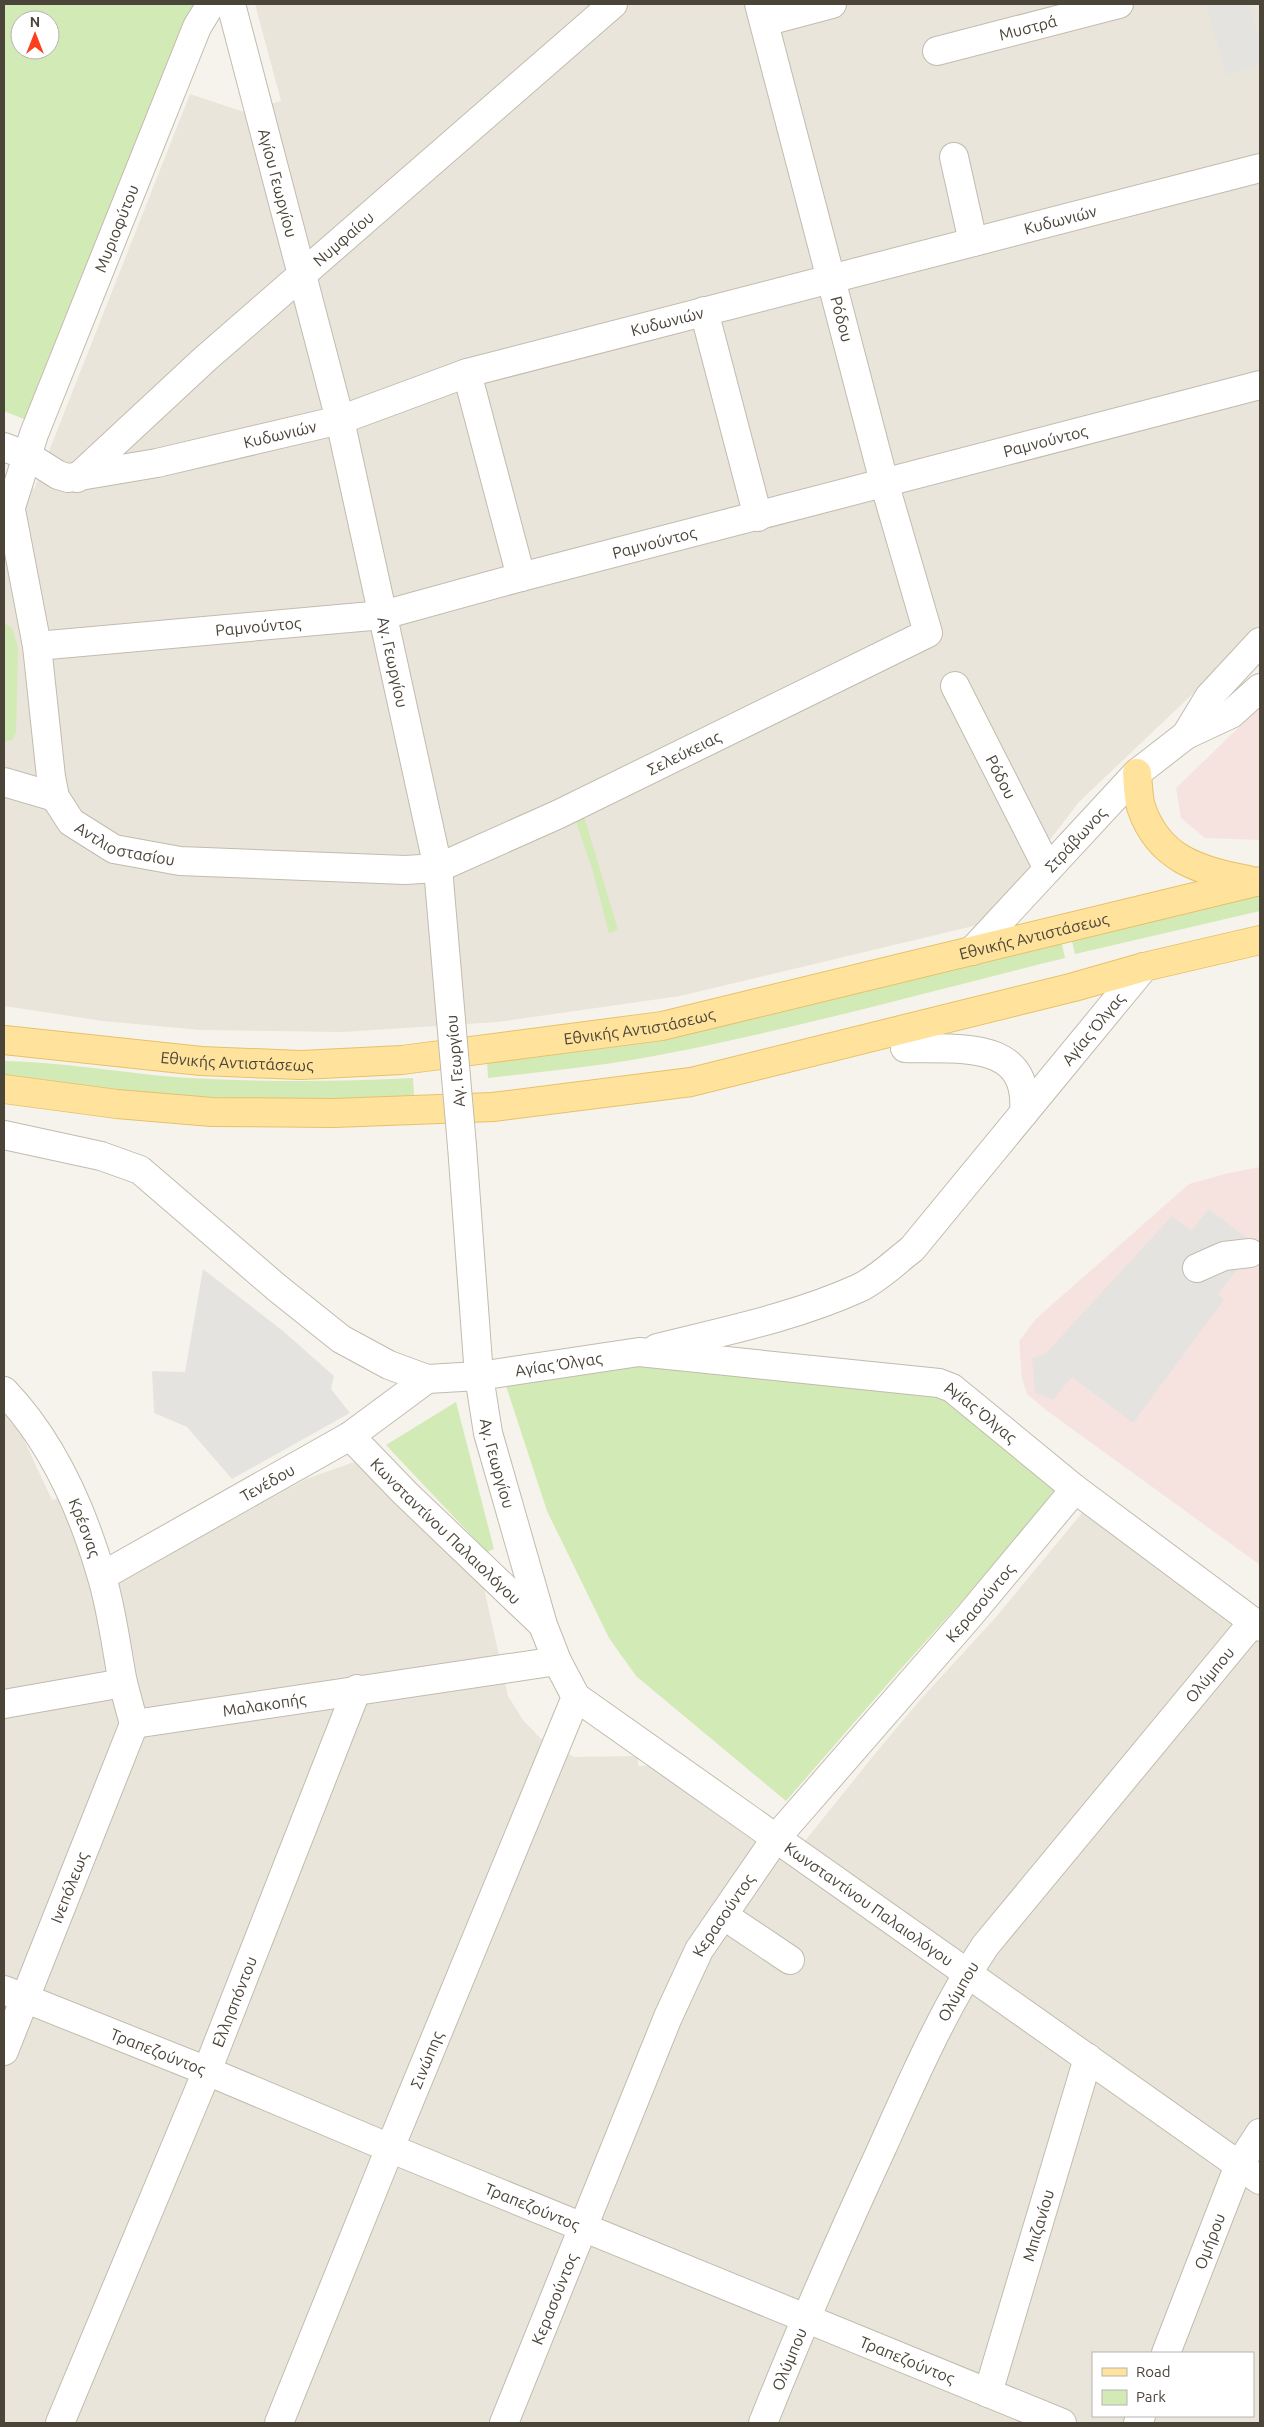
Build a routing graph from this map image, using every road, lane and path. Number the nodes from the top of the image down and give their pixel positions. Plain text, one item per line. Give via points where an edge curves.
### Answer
1 (211, 4) edge
2 (231, 4) edge
3 (613, 4) edge
4 (832, 4) edge
5 (1120, 4) edge
6 (762, 13) edge
7 (937, 51) dead end
8 (954, 157) dead end
9 (1260, 168) edge
10 (973, 242) junction
11 (303, 273) junction
12 (831, 278) junction
13 (704, 311) junction
14 (467, 373) junction
15 (1260, 385) edge
16 (340, 420) junction
17 (16, 452) edge
18 (77, 478) junction
19 (884, 482) junction
20 (758, 517) junction
21 (7, 520) edge
22 (521, 576) junction
23 (383, 615) junction
24 (928, 633) joint
25 (1260, 642) edge
26 (37, 646) junction
27 (955, 686) dead end
28 (1260, 688) edge
29 (1186, 735) junction
30 (1137, 773) junction
31 (4, 782) edge
32 (56, 797) junction
33 (438, 868) junction
34 (1048, 869) junction
35 (1257, 881) edge
36 (1260, 940) edge
37 (972, 951) junction
38 (1144, 967) junction
39 (4, 1040) edge
40 (905, 1048) dead end
41 (4, 1089) edge
42 (1024, 1113) junction
43 (4, 1135) edge
44 (1250, 1253) dead end
45 (1197, 1268) dead end
46 (639, 1352) junction
47 (479, 1376) junction
48 (427, 1379) junction
49 (4, 1391) edge
50 (350, 1436) junction
51 (1075, 1489) junction
52 (102, 1576) junction
53 (1257, 1624) edge
54 (543, 1625) junction
55 (557, 1662) junction
56 (123, 1683) junction
57 (357, 1689) junction
58 (576, 1697) junction
59 (4, 1704) edge
60 (134, 1724) junction
61 (776, 1838) junction
62 (723, 1915) junction
63 (790, 1960) dead end
64 (968, 1973) junction
65 (15, 1994) edge
66 (4, 2051) edge
67 (1088, 2058) junction
68 (207, 2071) junction
69 (1260, 2133) edge
70 (390, 2148) junction
71 (1250, 2172) edge
72 (584, 2228) junction
73 (805, 2318) junction
74 (1166, 2352) edge
75 (988, 2393) junction
76 (60, 2423) edge
77 (279, 2423) edge
78 (504, 2423) edge
79 (763, 2423) edge
80 (1062, 2423) edge

1 - 17 street, Μυριοφύτου via 197,27 36,427
2 - 11 street, Αγίου Γεωργίου
3 - 11 street, Νυμφαίου
4 - 6 street
5 - 7 street, Μυστρά
6 - 12 street, Ρόδου
8 - 10 street
9 - 10 street, Κυδωνιών
10 - 12 street, Κυδωνιών
11 - 16 street, Αγίου Γεωργίου
11 - 18 street, Νυμφαίου
12 - 13 street, Κυδωνιών
12 - 19 street, Ρόδου
13 - 14 street, Κυδωνιών
13 - 20 street
14 - 16 street, Κυδωνιών
14 - 22 street
15 - 19 street, Ραμνούντος
16 - 18 street, Κυδωνιών via 157,463
16 - 23 street, Αγ. Γεωργίου
17 - 18 street via 58,476
17 - 21 street, Αντλιοστασίου
19 - 20 street, Ραμνούντος
19 - 24 street, Ρόδου
20 - 22 street, Ραμνούντος
21 - 26 street, Αντλιοστασίου
22 - 23 street, Ραμνούντος
23 - 26 street, Ραμνούντος
23 - 33 street, Αγ. Γεωργίου
24 - 33 street, Σελεύκειας via 588,800
25 - 29 street, Στράβωνος via 1209,697
26 - 32 street, Αντλιοστασίου via 51,778
27 - 34 street, Ρόδου
28 - 29 street, Στράβωνος via 1231,714
29 - 30 street, Στράβωνος
30 - 34 street, Στράβωνος
30 - 35 main road via 1141,806 1162,846 1178,858 1214,873
31 - 32 street
32 - 33 street, Αντλιοστασίου via 71,822 114,849 180,861 406,870
33 - 47 street, Αγ. Γεωργίου, bridge
34 - 37 street, Στράβωνος
35 - 37 main road, Εθνικής Αντιστάσεως
36 - 38 main road
37 - 39 main road, Εθνικής Αντιστάσεως via 662,1026 402,1060 302,1065 201,1061
38 - 41 main road via 1074,988 691,1082 493,1107 334,1113 212,1112
38 - 42 street, Αγίας Όλγας
40 - 42 street via 992,1054 1019,1073 1026,1096
42 - 46 street, Αγίας Όλγας via 912,1249 861,1287 789,1314
43 - 48 street via 102,1156 140,1170 341,1339
44 - 45 street via 1224,1256
46 - 47 street, Αγίας Όλγας
46 - 51 street, Αγίας Όλγας via 939,1383 952,1388
47 - 48 street, Αγίας Όλγας
47 - 54 street, Αγ. Γεωργίου via 488,1433
48 - 50 street, Τενέδου
49 - 52 street, Κρέσνας via 44,1444 84,1525
50 - 52 street, Τενέδου
50 - 54 street, Κωνσταντίνου Παλαιολόγου
51 - 53 street, Αγίας Όλγας
51 - 61 street, Κερασούντος
52 - 56 street, Κρέσνας
53 - 64 street, Ολύμπου via 985,1946
54 - 55 street, Αγ. Γεωργίου
55 - 57 street, Μαλακοπής
55 - 58 street, Αγ. Γεωργίου
56 - 59 street
56 - 60 street
57 - 60 street, Μαλακοπής
57 - 68 street, Ελλησπόντου
58 - 61 street, Κωνσταντίνου Παλαιολόγου
58 - 70 street, Σινώπης
60 - 65 street, Ινεπόλεως
61 - 62 street, Κερασούντος
61 - 64 street, Κωνσταντίνου Παλαιολόγου
62 - 63 street
62 - 72 street, Κερασούντος via 699,1950 668,2017
64 - 67 street, Κωνσταντίνου Παλαιολόγου
64 - 73 street, Ολύμπου via 933,2035
65 - 66 street, Ινεπόλεως
65 - 68 street, Τραπεζούντος
67 - 71 street, Κωνσταντίνου Παλαιολόγου
67 - 75 street, Μπιζανίου
68 - 70 street, Τραπεζούντος
68 - 76 street, Ελλησπόντου
69 - 71 street, Ομήρου
70 - 72 street, Τραπεζούντος
70 - 77 street, Σινώπης
71 - 74 street, Ομήρου
72 - 73 street, Τραπεζούντος
72 - 78 street, Κερασούντος
73 - 75 street, Τραπεζούντος
73 - 79 street, Ολύμπου
75 - 80 street, Τραπεζούντος

